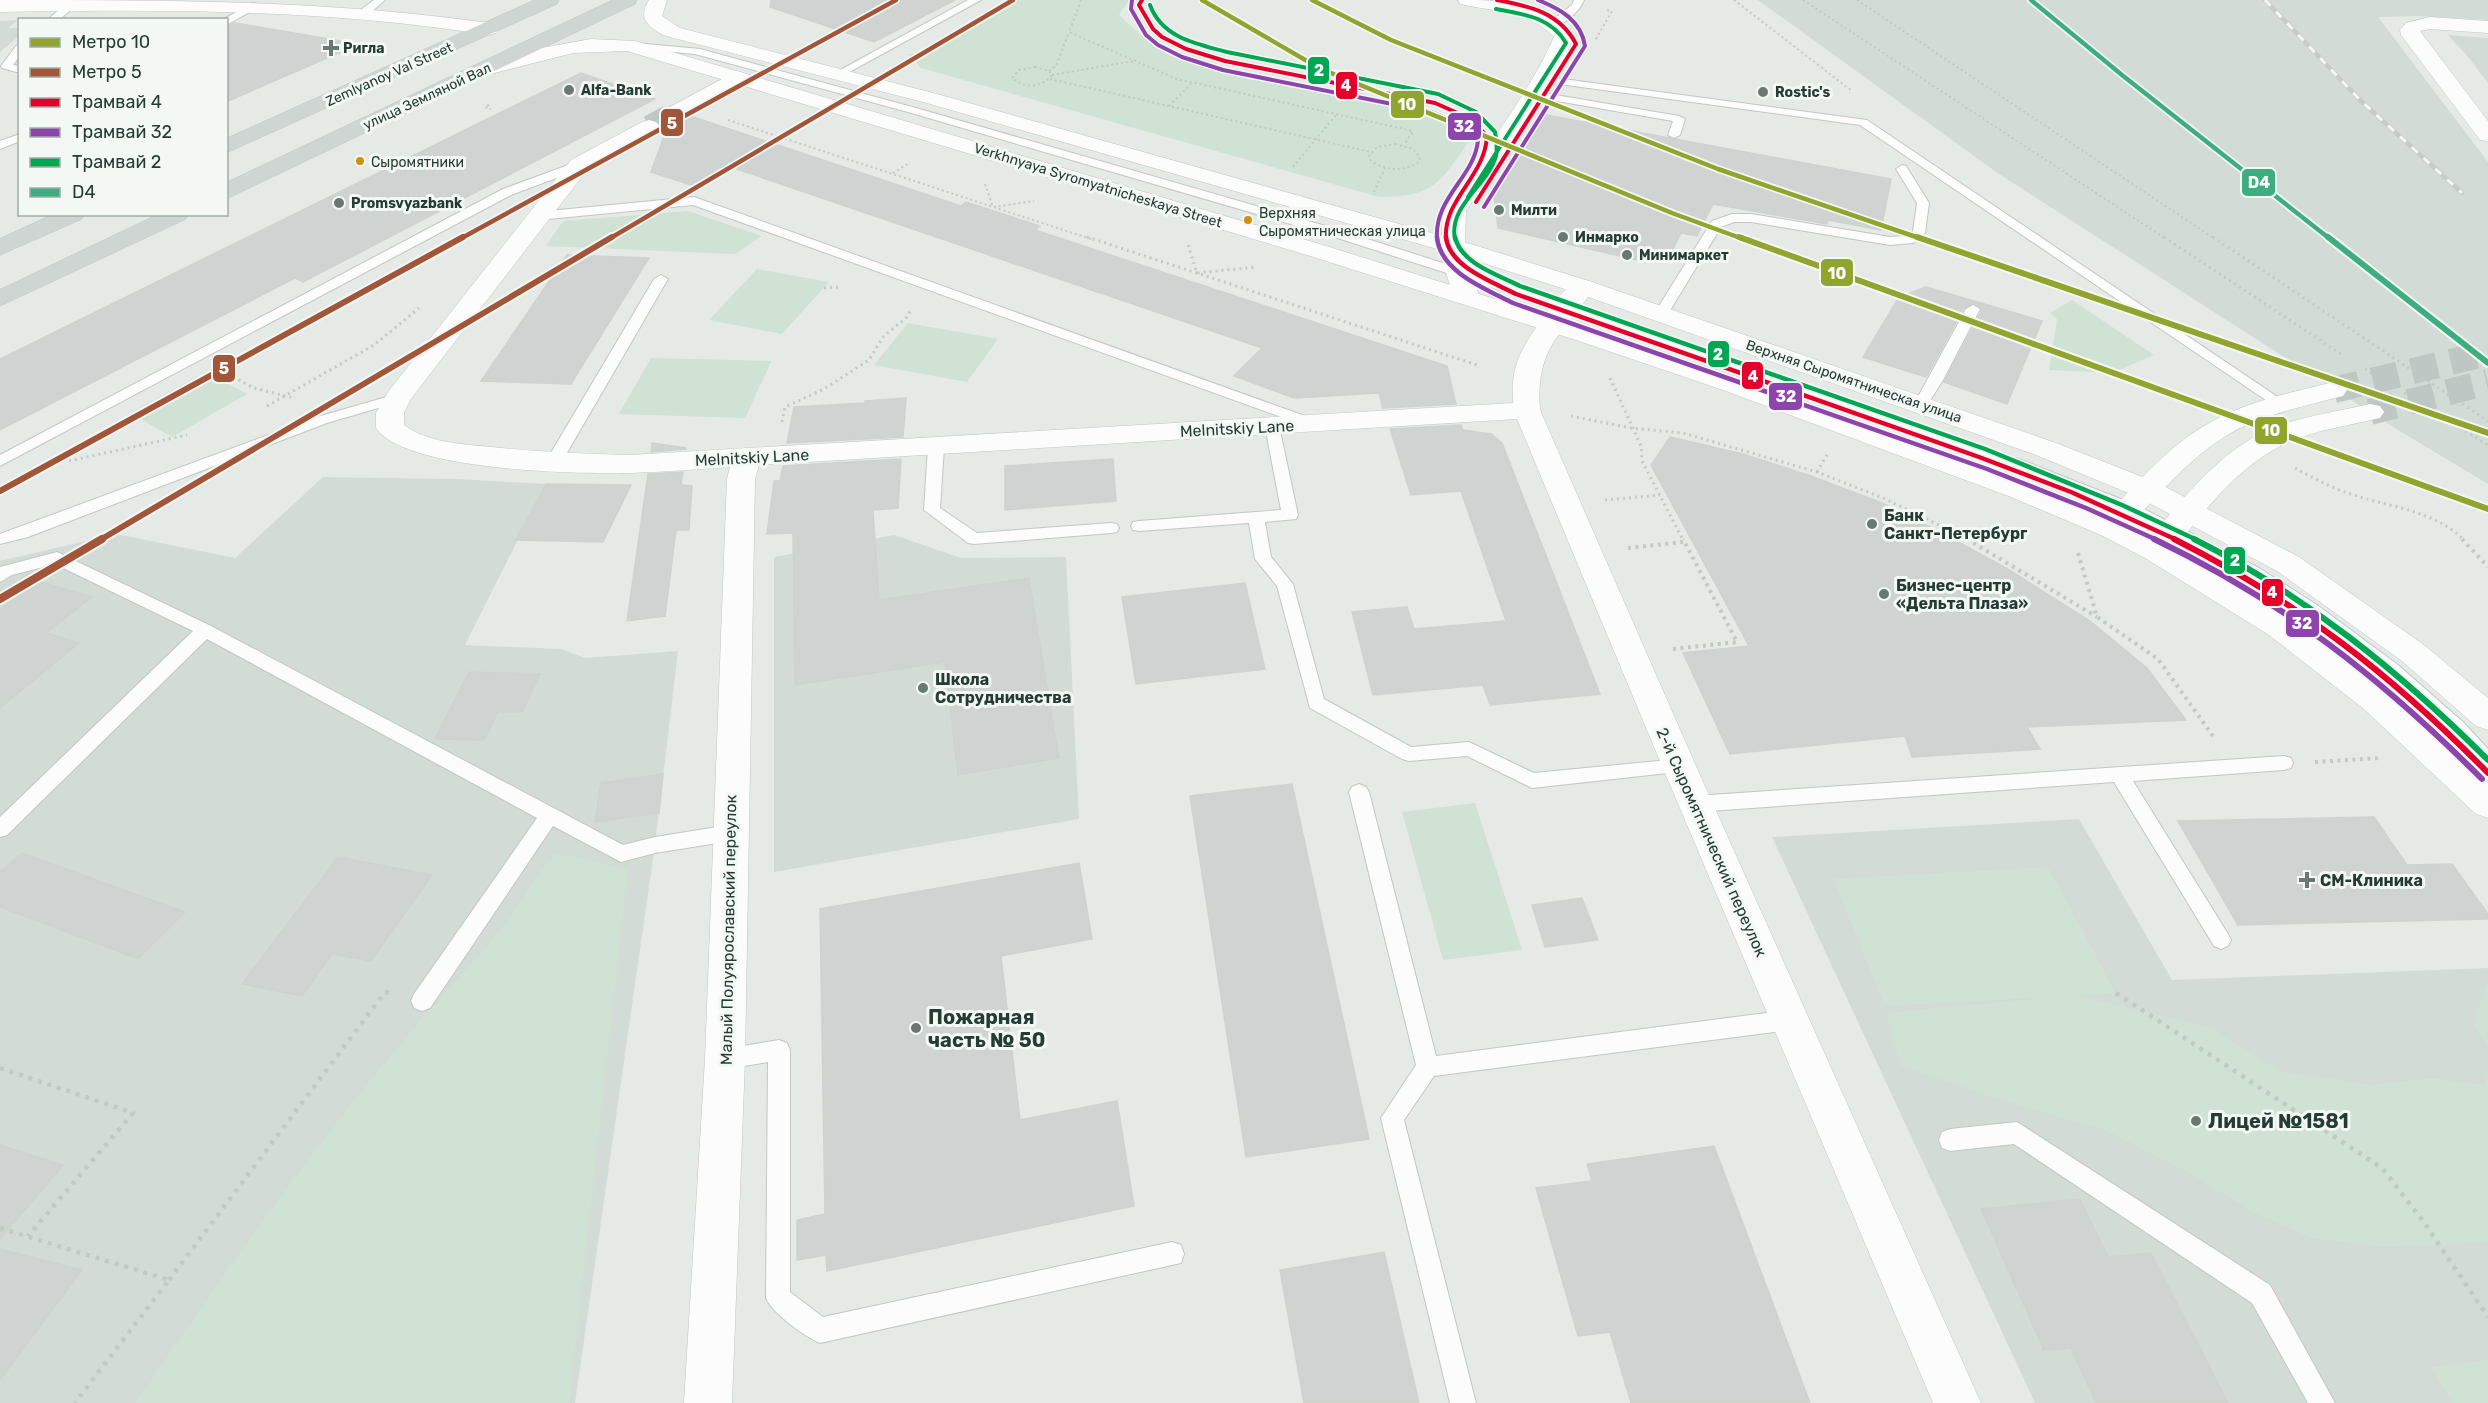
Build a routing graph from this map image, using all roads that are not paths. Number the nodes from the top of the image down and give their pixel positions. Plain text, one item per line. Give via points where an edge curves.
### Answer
1 (550, 0) edge
2 (628, 0) edge
3 (658, 0) edge
4 (976, 0) edge
5 (1467, 0) edge
6 (1579, 0) edge
7 (70, 4) edge
8 (373, 5) edge
9 (0, 6) edge
10 (254, 6) junction
11 (54, 18) edge
12 (228, 20) edge
13 (1554, 24) junction
14 (2488, 27) edge
15 (662, 28) junction
16 (489, 29) junction
17 (628, 45) junction
18 (18, 51) edge
19 (696, 51) junction
20 (18, 69) edge
21 (483, 70) junction
22 (838, 75) junction
23 (737, 78) junction
24 (1537, 86) junction
25 (681, 108) tunnel mouth
26 (649, 126) tunnel mouth
27 (1674, 135) dead end
28 (2488, 135) edge
29 (18, 138) edge
30 (0, 145) edge
31 (228, 146) edge
32 (579, 165) junction
33 (1902, 169) dead end
34 (228, 191) edge
35 (70, 216) edge
36 (174, 216) edge
37 (538, 216) junction
38 (1454, 247) junction
39 (0, 248) edge
40 (661, 279) dead end
41 (1583, 287) junction
42 (1467, 297) junction
43 (0, 299) edge
44 (1973, 309) dead end
45 (1661, 314) junction
46 (1558, 316) junction
47 (2334, 390) tunnel mouth
48 (397, 398) junction
49 (1921, 404) junction
50 (2281, 404) junction
51 (1527, 410) junction
52 (2370, 412) tunnel mouth
53 (1314, 424) junction
54 (1272, 426) junction
55 (936, 447) junction
56 (747, 458) junction
57 (0, 461) edge
58 (553, 463) junction
59 (2138, 501) junction
60 (1256, 518) junction
61 (1139, 526) dead end
62 (1111, 528) dead end
63 (2173, 531) junction
64 (0, 539) edge
65 (0, 576) edge
66 (205, 630) junction
67 (2488, 717) edge
68 (2488, 761) edge
69 (2284, 764) dead end
70 (1678, 766) junction
71 (2119, 774) junction
72 (1359, 792) dead end
73 (1695, 804) junction
74 (2488, 804) edge
75 (550, 815) junction
76 (0, 829) edge
77 (730, 833) junction
78 (2221, 940) dead end
79 (422, 1001) road end
80 (1790, 1020) junction
81 (725, 1059) junction
82 (1428, 1067) junction
83 (1950, 1140) dead end
84 (1172, 1254) dead end
85 (708, 1403) edge
86 (1463, 1403) edge
87 (1958, 1403) edge
88 (2322, 1403) edge

1 - 16 main road, Zemlyanoy Val Street
2 - 21 main road, улица Земляной Вал
3 - 15 street via 651,15
4 - 22 lane
5 - 13 street via 1530,12
6 - 13 lane
7 - 9 street
7 - 10 street
7 - 11 lane
8 - 10 street
8 - 16 street
10 - 12 lane
13 - 24 street via 1564,36
14 - 28 street via 2430,24 2410,30
15 - 19 lane
15 - 22 street
16 - 31 main road, Zemlyanoy Val Street
17 - 19 lane
17 - 21 street, Verkhnyaya Syromyatnicheskaya Street via 571,47
17 - 23 street, Verkhnyaya Syromyatnicheskaya Street
18 - 20 lane via 6,66
19 - 46 lane via 1300,223
21 - 34 main road, улица Земляной Вал
22 - 38 street
23 - 25 street
23 - 42 street, Verkhnyaya Syromyatnicheskaya Street
24 - 27 lane via 1679,119
24 - 38 street via 1455,211 1451,224
24 - 50 lane via 1863,122
26 - 32 street, Melnitskiy Lane
29 - 30 lane
32 - 37 street, Melnitskiy Lane
32 - 57 lane via 507,192
33 - 45 lane via 1923,203 1919,232 1908,240 1890,241 1732,218 1716,224
35 - 39 main road
36 - 43 main road
37 - 48 street, Melnitskiy Lane
37 - 53 lane via 694,201
38 - 41 street, Верхняя Сыромятническая улица
38 - 42 street
40 - 58 lane
41 - 45 street, Верхняя Сыромятническая улица
41 - 46 street, 2-й Сыромятнический переулок
42 - 46 street, Verkhnyaya Syromyatnicheskaya Street
44 - 49 lane
45 - 49 street, Верхняя Сыромятническая улица
46 - 51 street, 2-й Сыромятнический переулок via 1536,345 1526,374 1523,390
46 - 59 street, Verkhnyaya Syromyatnicheskaya Street via 2021,490
47 - 50 street
48 - 58 street, Melnitskiy Lane via 390,413 390,428 405,439 443,451
48 - 64 lane via 322,420
49 - 59 street, Верхняя Сыромятническая улица via 2046,449
50 - 59 street via 2220,428 2186,453
51 - 53 street, Melnitskiy Lane
51 - 70 street, 2-й Сыромятнический переулок
52 - 63 street via 2284,434 2253,451 2227,470
53 - 54 street, Melnitskiy Lane
54 - 55 street, Melnitskiy Lane
54 - 60 lane via 1290,515
55 - 56 street, Melnitskiy Lane
55 - 62 lane via 932,510 974,539
56 - 58 street, Melnitskiy Lane
56 - 77 street, Малый Полуярославский переулок via 741,479
59 - 63 street
59 - 63 street
60 - 61 lane
60 - 70 lane via 1263,559 1285,584 1316,703 1409,754 1469,749 1532,781
63 - 67 street via 2288,564 2357,610
63 - 68 lane via 2253,572 2311,609 2392,670 2458,728
63 - 74 street via 2289,633 2376,700
65 - 66 lane via 57,558
66 - 75 lane
66 - 76 lane
69 - 71 lane
70 - 73 street, 2-й Сыромятнический переулок
71 - 73 lane
71 - 78 lane
72 - 82 lane
73 - 80 street, 2-й Сыромятнический переулок
75 - 77 lane via 621,854
75 - 79 lane
77 - 81 street, Малый Полуярославский переулок
80 - 82 lane
80 - 87 street, 2-й Сыромятнический переулок
81 - 84 lane via 778,1050 778,1298 820,1330
81 - 85 street, Малый Полуярославский переулок
82 - 86 lane via 1392,1118
83 - 88 lane via 2017,1133 2261,1294

